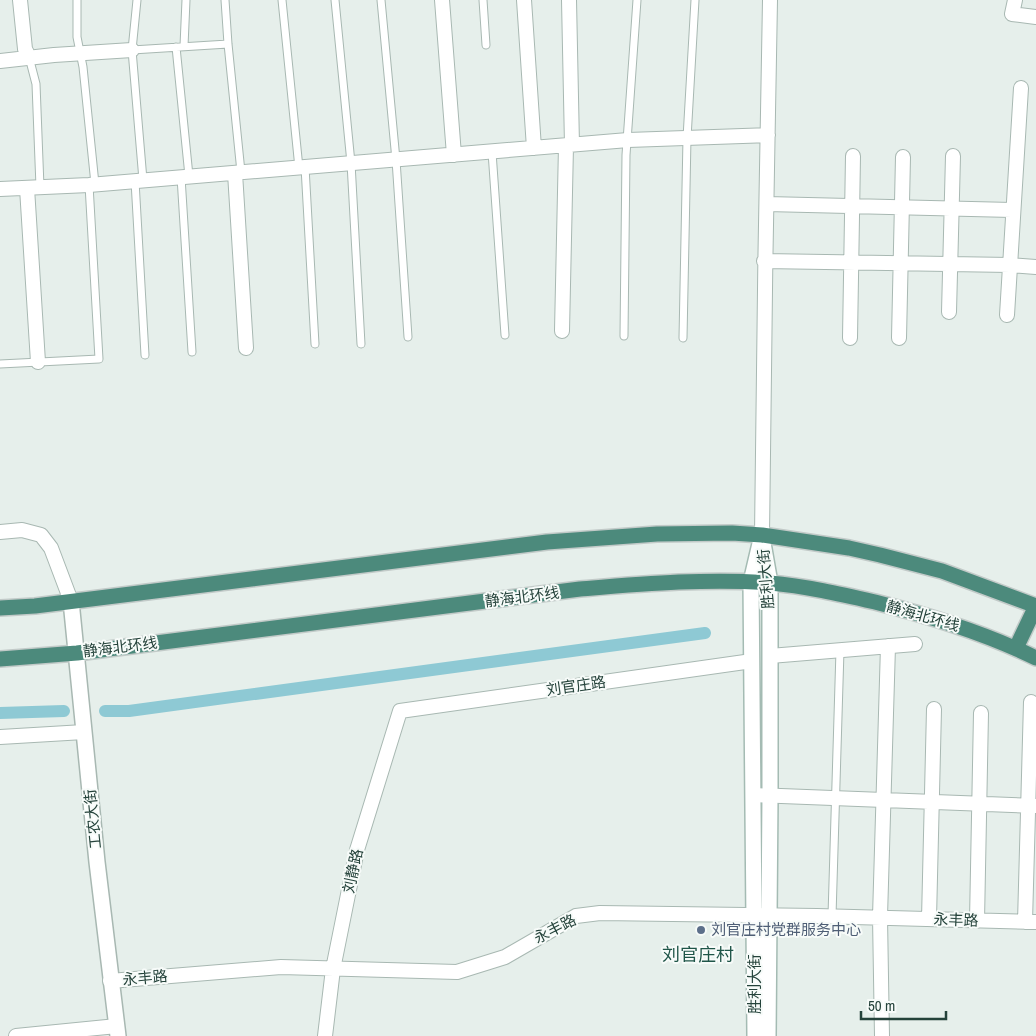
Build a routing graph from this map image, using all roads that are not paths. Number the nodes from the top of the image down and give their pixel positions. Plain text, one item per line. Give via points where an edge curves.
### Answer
1 (20, 0) edge
2 (78, 0) edge
3 (137, 0) edge
4 (186, 0) edge
5 (225, 0) edge
6 (282, 0) edge
7 (335, 0) edge
8 (381, 0) edge
9 (442, 0) edge
10 (483, 0) edge
11 (524, 0) edge
12 (569, 0) edge
13 (637, 0) edge
14 (695, 0) edge
15 (770, 0) edge
16 (1015, 0) edge
17 (1036, 17) edge
18 (228, 44) junction
19 (486, 45) dead end
20 (180, 47) junction
21 (132, 50) junction
22 (81, 53) junction
23 (29, 57) junction
24 (0, 61) edge
25 (1021, 88) dead end
26 (768, 135) junction
27 (687, 138) junction
28 (628, 140) junction
29 (569, 146) junction
30 (534, 148) junction
31 (492, 152) junction
32 (454, 155) junction
33 (853, 156) dead end
34 (903, 156) dead end
35 (952, 156) dead end
36 (396, 160) junction
37 (351, 164) junction
38 (302, 167) junction
39 (238, 172) junction
40 (185, 177) junction
41 (139, 181) junction
42 (92, 184) junction
43 (34, 187) junction
44 (0, 189) edge
45 (767, 204) junction
46 (852, 206) junction
47 (902, 207) junction
48 (951, 208) junction
49 (1012, 210) junction
50 (764, 261) junction
51 (851, 263) junction
52 (900, 263) junction
53 (950, 264) junction
54 (1010, 265) junction
55 (1036, 267) edge
56 (950, 312) dead end
57 (1007, 315) dead end
58 (562, 332) dead end
59 (505, 334) dead end
60 (624, 336) dead end
61 (408, 337) dead end
62 (683, 338) dead end
63 (850, 338) dead end
64 (899, 338) dead end
65 (315, 344) dead end
66 (361, 344) dead end
67 (246, 348) dead end
68 (192, 352) dead end
69 (145, 355) dead end
70 (38, 362) junction
71 (0, 364) edge
72 (0, 532) edge
73 (762, 535) junction
74 (751, 582) junction
75 (770, 583) junction
76 (71, 601) junction
77 (1036, 606) edge
78 (0, 608) edge
79 (915, 644) dead end
80 (888, 646) junction
81 (1016, 648) junction
82 (840, 650) junction
83 (77, 653) junction
84 (770, 656) junction
85 (1036, 658) edge
86 (0, 659) edge
87 (752, 661) junction
88 (1031, 702) dead end
89 (934, 709) dead end
90 (400, 711) joint
91 (982, 713) dead end
92 (84, 732) junction
93 (0, 737) edge
94 (753, 795) junction
95 (770, 796) junction
96 (836, 798) junction
97 (883, 800) junction
98 (932, 802) junction
99 (979, 804) junction
100 (1032, 806) edge
101 (761, 915) junction
102 (832, 916) junction
103 (880, 918) junction
104 (929, 919) junction
105 (976, 920) junction
106 (1030, 922) edge
107 (333, 968) junction
108 (110, 981) junction
109 (118, 1031) edge
110 (16, 1036) edge
111 (325, 1036) edge
112 (754, 1036) edge
113 (768, 1036) edge
114 (882, 1036) edge

1 - 23 street via 25,49
2 - 22 lane via 77,37
3 - 21 lane
4 - 20 lane
5 - 18 lane
6 - 38 lane
7 - 37 lane
8 - 36 lane
9 - 32 street
10 - 19 lane
11 - 30 street
12 - 29 street
13 - 28 lane
14 - 27 lane
15 - 26 street
16 - 17 street via 1012,14
18 - 20 lane
18 - 39 lane
20 - 21 lane
20 - 40 lane
21 - 22 street
21 - 41 lane
22 - 23 street
22 - 42 lane
23 - 24 street
23 - 43 lane via 36,84
25 - 49 street
26 - 27 street
26 - 45 street
27 - 28 street
27 - 62 lane
28 - 29 street
28 - 60 lane
29 - 30 street
29 - 58 street
30 - 31 street
31 - 32 street
31 - 59 lane
32 - 36 street
33 - 46 street
34 - 47 street
35 - 48 street
36 - 37 street
36 - 61 lane
37 - 38 street
37 - 66 lane
38 - 39 street
38 - 65 lane
39 - 40 street
39 - 67 street
40 - 41 street
40 - 68 lane
41 - 42 street
41 - 69 lane
42 - 43 street
42 - 70 lane via 99,359
43 - 44 street
43 - 70 street
45 - 46 street
45 - 50 street
46 - 47 street
46 - 51 street
47 - 48 street
47 - 52 street
48 - 49 street
48 - 53 street
49 - 54 street
50 - 51 street
50 - 73 street
51 - 52 street
51 - 63 street
52 - 53 street
52 - 64 street
53 - 54 street
53 - 56 street
54 - 55 street
54 - 57 street
70 - 71 lane
72 - 76 street via 22,530 41,535 51,548
73 - 74 main road, 胜利大街
73 - 75 main road, 胜利大街
73 - 76 highway via 657,534 547,542
73 - 77 highway via 848,548 911,562
74 - 75 highway, 静海北环线
74 - 83 highway, 静海北环线 via 639,584 580,589
74 - 87 main road, 胜利大街
75 - 81 highway, 静海北环线 via 903,609
75 - 84 main road, 胜利大街
76 - 78 highway
76 - 83 main road, 工农大街
77 - 81 highway
79 - 80 street
80 - 82 street
80 - 97 street
81 - 85 highway, 静海北环线
82 - 84 street
82 - 96 lane
83 - 86 highway, 静海北环线
83 - 92 main road, 工农大街
84 - 95 main road, 胜利大街
87 - 90 street, 刘官庄路
87 - 94 main road, 胜利大街
88 - 100 street
89 - 98 street
90 - 107 street, 刘静路 via 357,850
91 - 99 street
92 - 93 street
92 - 108 main road, 工农大街
94 - 95 street
94 - 101 main road, 胜利大街
95 - 96 street
95 - 101 main road, 胜利大街
96 - 97 street
96 - 102 lane
97 - 98 street
97 - 103 street
98 - 99 street
98 - 104 street
99 - 100 street
99 - 105 street
100 - 106 street
101 - 102 street, 永丰路
101 - 107 street, 永丰路 via 600,913 576,916 505,957 457,972
101 - 112 main road, 胜利大街
101 - 113 main road, 胜利大街
102 - 103 street, 永丰路
103 - 104 street, 永丰路
103 - 114 street
104 - 105 street, 永丰路
105 - 106 street, 永丰路
107 - 108 street, 永丰路 via 281,967
107 - 111 street, 刘静路
108 - 109 main road, 工农大街
109 - 110 street

